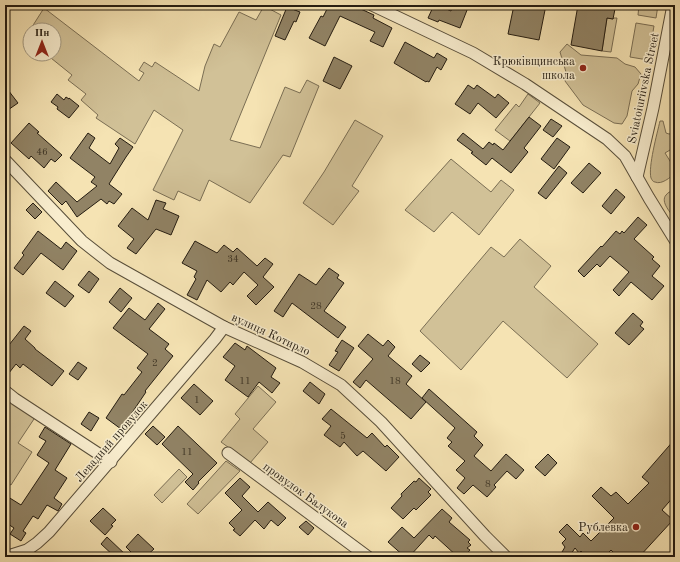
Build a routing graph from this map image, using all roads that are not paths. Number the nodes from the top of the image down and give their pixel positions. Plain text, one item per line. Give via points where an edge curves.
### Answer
1 (372, 5) edge
2 (673, 5) edge
3 (5, 160) edge
4 (637, 177) junction
5 (675, 240) edge
6 (224, 326) junction
7 (5, 391) edge
8 (228, 453) dead end
9 (111, 462) junction
10 (5, 557) edge
11 (368, 557) edge
12 (506, 557) edge

1 - 4 street via 473,53 525,84 607,139 626,156
2 - 4 street, Sviatoiuriivska Street
3 - 6 street, вулиця Котирло via 82,241 110,263
4 - 5 street
6 - 9 street, Левадний провулок via 216,339
6 - 12 street, вулиця Котирло via 302,362 341,385 381,422
7 - 9 street
8 - 11 street, провулок Балукова
9 - 10 street, Левадний провулок via 37,544

